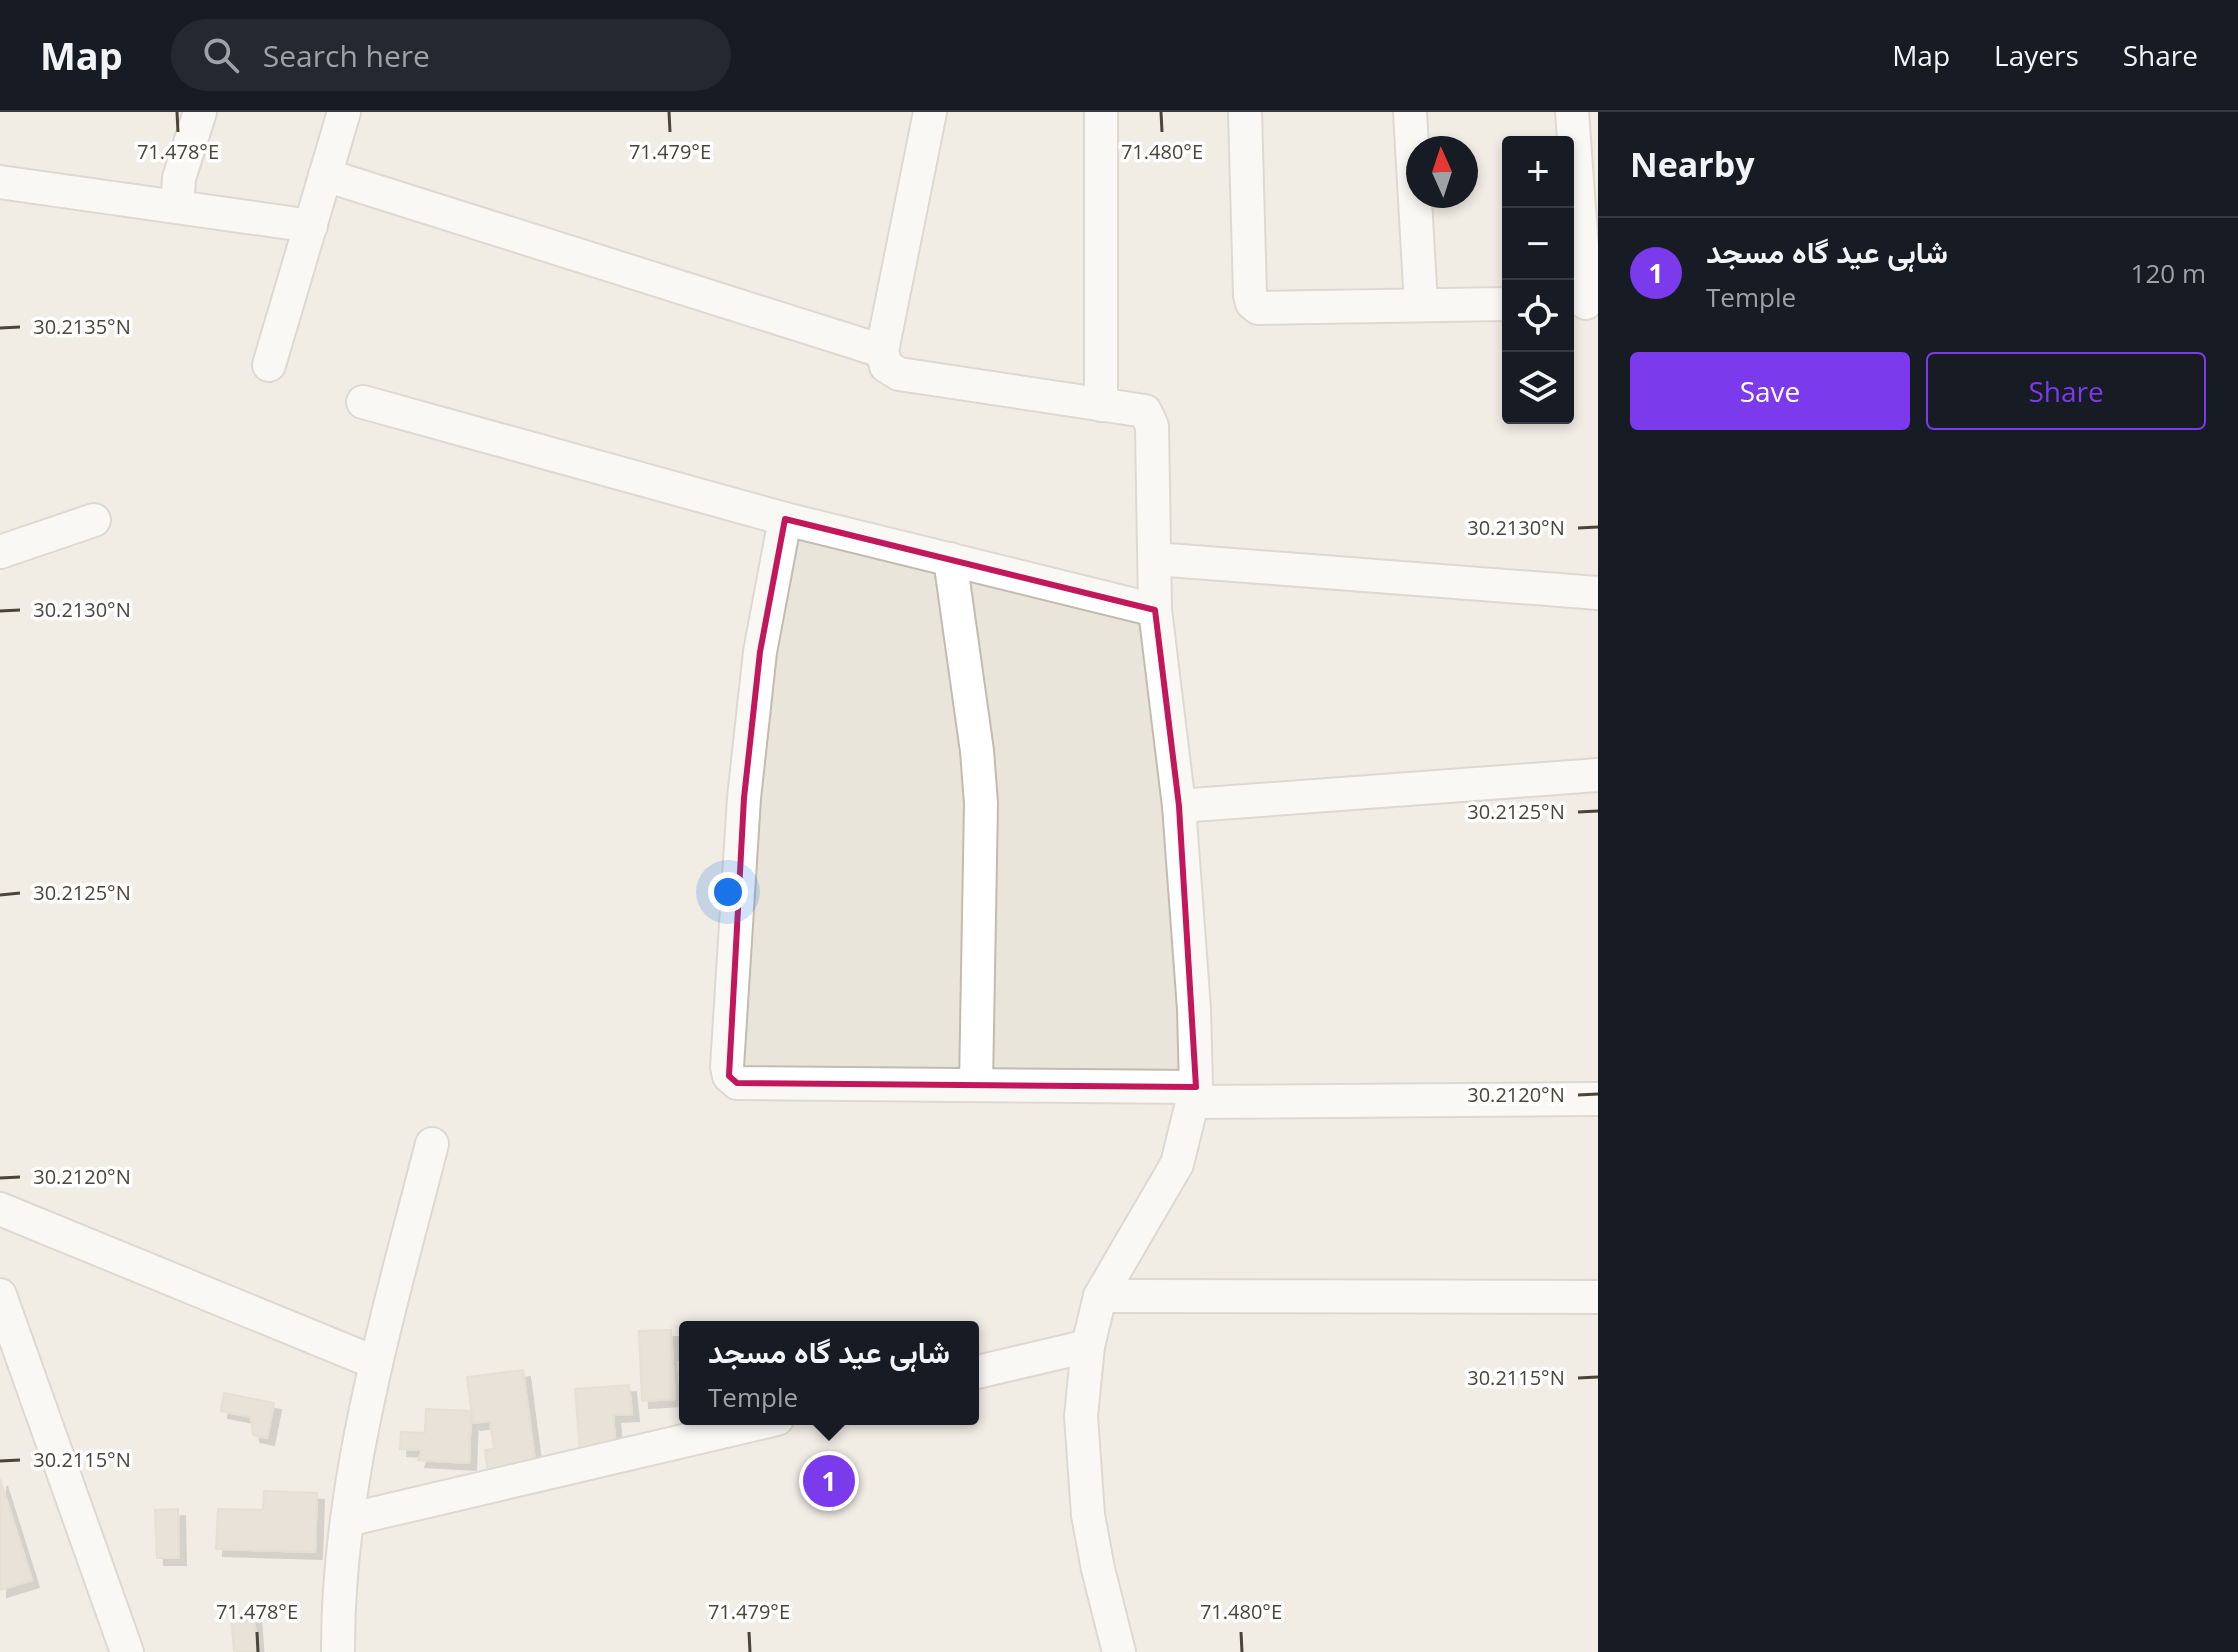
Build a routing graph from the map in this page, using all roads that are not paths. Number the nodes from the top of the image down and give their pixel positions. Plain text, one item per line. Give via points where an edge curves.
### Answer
1 (200, 112) edge
2 (344, 112) edge
3 (930, 112) edge
4 (1101, 112) edge
5 (1245, 112) edge
6 (1410, 112) edge
7 (1572, 112) edge
8 (325, 175) junction
9 (0, 182) edge
10 (177, 207) junction
11 (311, 226) junction
12 (1584, 303) edge
13 (1502, 304) edge
14 (1421, 305) junction
15 (882, 351) junction
16 (269, 365) dead end
17 (363, 402) dead end
18 (1101, 405) junction
19 (785, 519) junction
20 (94, 520) dead end
21 (0, 552) edge
22 (950, 559) junction
23 (1155, 559) junction
24 (1598, 593) edge
25 (1155, 610) junction
26 (1598, 775) edge
27 (1179, 806) junction
28 (976, 1085) junction
29 (1195, 1095) junction
30 (1598, 1099) edge
31 (432, 1144) dead end
32 (0, 1209) edge
33 (0, 1295) edge
34 (1100, 1296) junction
35 (1598, 1297) edge
36 (1088, 1346) junction
37 (376, 1363) junction
38 (979, 1372) edge
39 (751, 1425) edge
40 (347, 1520) junction
41 (127, 1652) edge
42 (338, 1652) edge
43 (1119, 1652) edge

1 - 10 street via 179,178
2 - 8 street
3 - 15 street
4 - 18 street
5 - 14 street via 1252,303 1258,308
6 - 14 street
7 - 12 street
8 - 11 street
8 - 15 street
9 - 10 street
10 - 11 street
11 - 16 street
13 - 14 street
15 - 18 street via 886,366 899,374
17 - 19 street
18 - 23 street via 1145,411 1152,426
19 - 22 street
19 - 28 street via 760,652 744,798 729,1076 737,1083
20 - 21 street
22 - 25 street
22 - 28 street via 981,803
23 - 24 street
23 - 25 street
25 - 27 street
26 - 27 street
27 - 29 street
28 - 29 street
29 - 30 street
29 - 34 street via 1177,1164
31 - 37 street
32 - 37 street
33 - 41 street
34 - 35 street
34 - 36 street
36 - 38 street
36 - 43 street via 1081,1416 1088,1515
37 - 40 street
39 - 40 street
40 - 42 street

